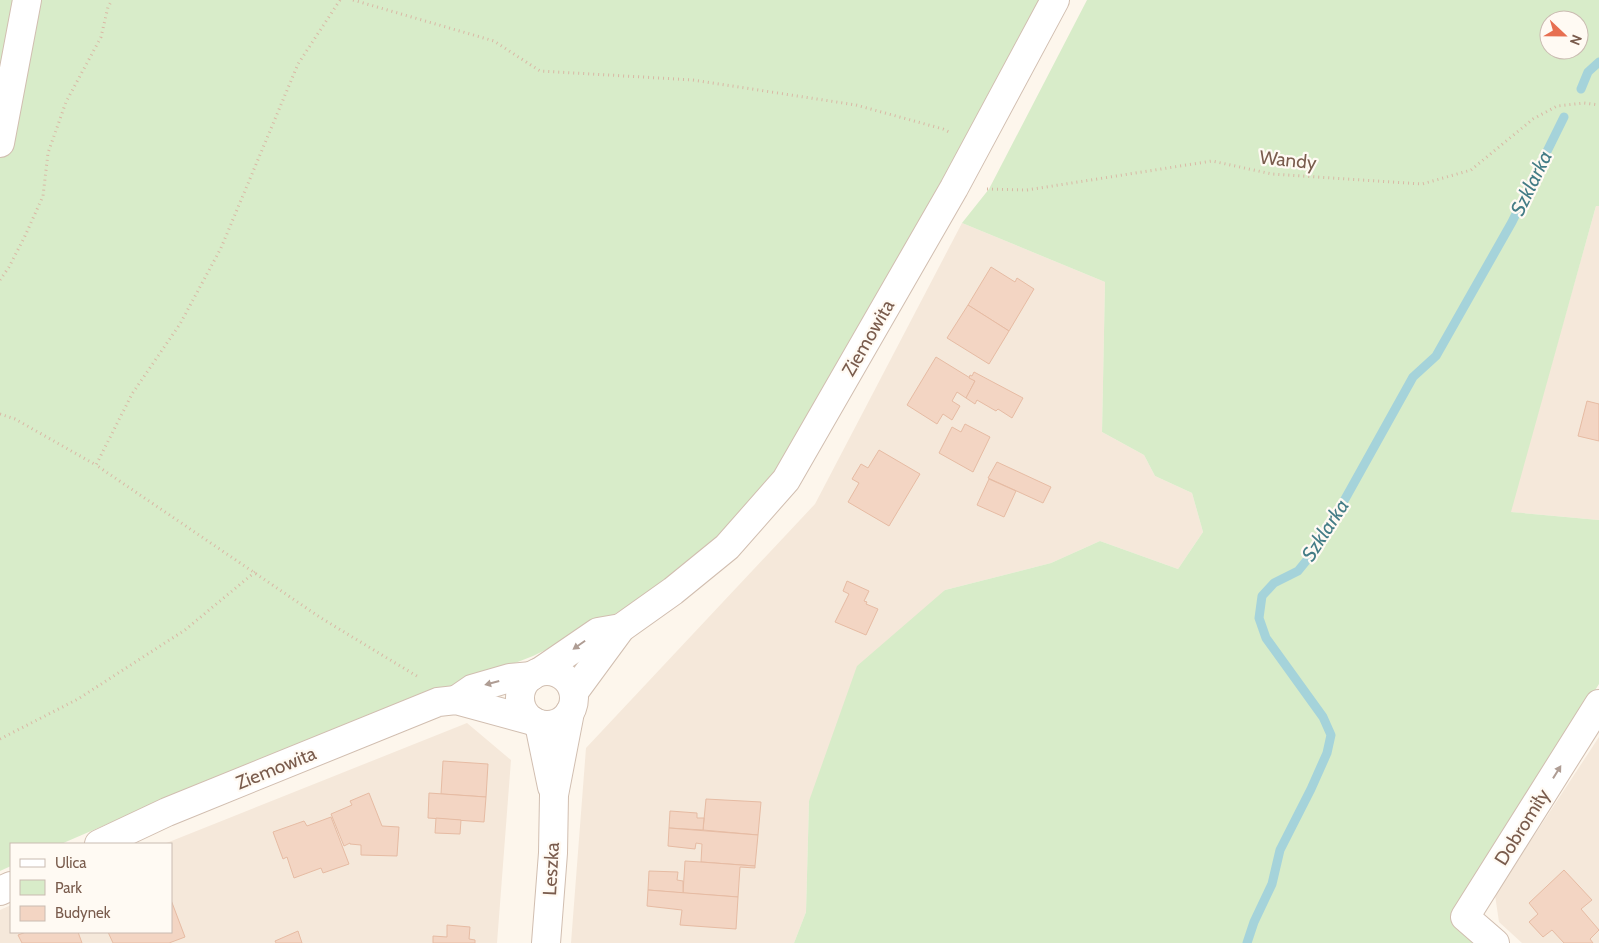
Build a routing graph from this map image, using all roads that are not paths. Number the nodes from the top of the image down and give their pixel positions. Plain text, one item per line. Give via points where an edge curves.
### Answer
1 (27, 0) edge
2 (1055, 0) edge
3 (0, 143) edge
4 (621, 628) junction
5 (537, 673) junction
6 (456, 700) junction
7 (572, 702) junction
8 (1599, 704) edge
9 (536, 722) junction
10 (554, 795) junction
11 (102, 843) edge
12 (546, 943) edge
13 (1495, 943) edge

1 - 3 street
2 - 4 street, Ziemowita via 954,188 786,480 727,547
4 -> 5 street, Ziemowita via 598,632
4 - 7 street, Ziemowita
5 -> 6 street, Ziemowita via 472,689
5 - 7 street via 556,672 562,675 567,680
5 - 9 street via 522,687 520,695 523,710
6 - 9 street, Ziemowita
6 - 11 street, Ziemowita via 438,702 166,812
7 - 9 street via 564,719 548,725
7 - 10 street, Leszka
13 -> 8 street, Dobromiły via 1465,917
9 - 10 street, Leszka
10 - 12 street, Leszka

